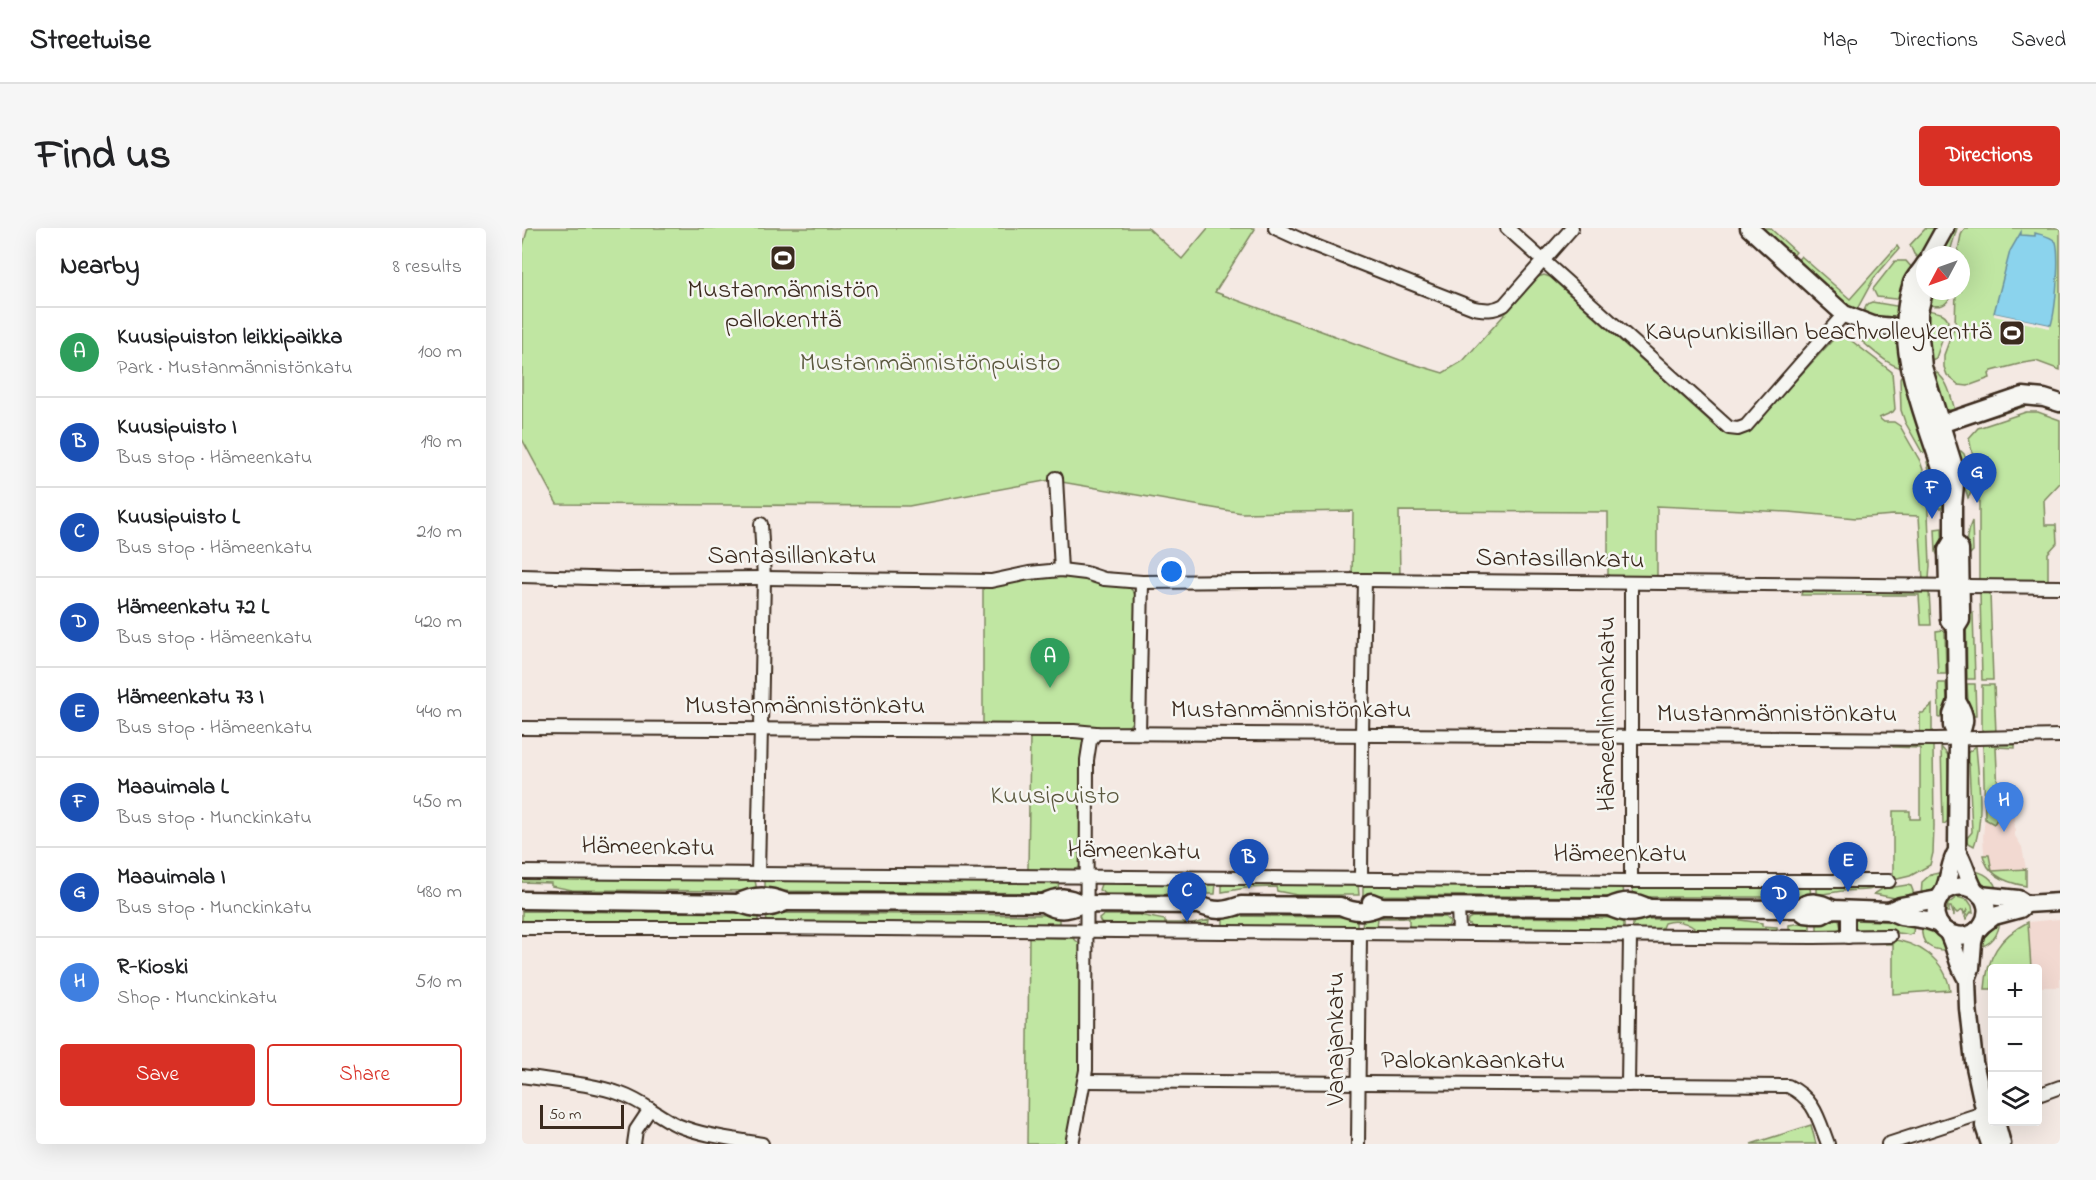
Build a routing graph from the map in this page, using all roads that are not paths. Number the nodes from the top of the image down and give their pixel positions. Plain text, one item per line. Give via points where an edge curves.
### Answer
1 (1275, 228) edge
2 (1507, 228) edge
3 (1572, 228) edge
4 (1749, 228) edge
5 (1945, 228) edge
6 (1936, 246) edge
7 (1544, 261) junction
8 (1916, 277) edge
9 (1922, 300) edge
10 (1844, 314) junction
11 (1912, 328) junction
12 (2060, 403) edge
13 (1935, 426) junction
14 (1056, 478) dead end
15 (761, 524) dead end
16 (1061, 570) junction
17 (522, 576) edge
18 (764, 578) junction
19 (1365, 580) junction
20 (1142, 582) junction
21 (1631, 584) junction
22 (1954, 586) junction
23 (2060, 587) edge
24 (522, 728) edge
25 (762, 730) junction
26 (1096, 733) junction
27 (1139, 733) junction
28 (1362, 734) junction
29 (2060, 736) edge
30 (1631, 737) junction
31 (1958, 739) junction
32 (1956, 851) junction
33 (522, 872) edge
34 (758, 874) junction
35 (1087, 876) junction
36 (1361, 879) junction
37 (1630, 881) junction
38 (1889, 881) dead end
39 (1781, 882) junction
40 (1977, 892) junction
41 (1941, 896) junction
42 (522, 900) edge
43 (2060, 902) edge
44 (1085, 904) junction
45 (2026, 904) junction
46 (1458, 906) junction
47 (1789, 909) junction
48 (1840, 909) junction
49 (1889, 911) junction
50 (522, 928) edge
51 (1944, 928) junction
52 (1979, 928) junction
53 (1087, 931) junction
54 (1360, 933) junction
55 (1459, 933) junction
56 (1630, 935) junction
57 (1890, 936) dead end
58 (1848, 937) junction
59 (1967, 979) junction
60 (522, 1076) edge
61 (1085, 1081) junction
62 (1359, 1084) junction
63 (1628, 1085) junction
64 (2060, 1087) edge
65 (2042, 1093) edge
66 (1988, 1106) edge
67 (650, 1108) junction
68 (1988, 1117) edge
69 (1988, 1120) edge
70 (1995, 1126) edge
71 (634, 1144) edge
72 (762, 1144) edge
73 (1072, 1144) edge
74 (1358, 1144) edge
75 (1828, 1144) edge
76 (1888, 1144) edge
77 (1990, 1144) edge
78 (2002, 1144) edge

1 - 7 street via 1486,310 1504,305
2 - 7 street
3 - 7 street
4 - 10 main road
5 - 6 main road
7 - 10 street via 1729,428 1746,426
8 - 11 main road via 1907,305
9 - 11 main road
10 - 11 main road via 1873,325
11 - 13 main road via 1919,344
12 - 13 main road via 2023,396
13 - 22 main road via 1956,473 1953,540 1947,550
14 - 16 street
15 - 18 street
16 - 18 street, Santasillankatu via 991,581
16 - 20 street, Santasillankatu
17 - 18 street, Santasillankatu
18 - 25 street
19 - 20 street, Santasillankatu
19 - 21 street, Santasillankatu
19 - 28 street
20 - 27 street
21 - 22 street, Santasillankatu
21 - 30 street, Hämeenlinnankatu
22 - 23 street, Santasillankatu
22 - 31 main road via 1949,620 1956,628 1957,701 1964,712 1965,725
24 - 25 street, Mustanmännistönkatu
25 - 26 street, Mustanmännistönkatu
25 - 34 street
26 - 27 street, Mustanmännistönkatu
26 - 35 street via 1088,752
27 - 28 street, Mustanmännistönkatu
28 - 30 street, Mustanmännistönkatu
28 - 36 street
29 - 31 street, Mustanmännistönkatu
30 - 31 street, Mustanmännistönkatu
30 - 37 street, Hämeenlinnankatu
31 - 32 main road
32 - 40 main road
32 - 41 main road
33 - 34 street, Hämeenkatu
34 - 35 street, Hämeenkatu
35 - 36 street, Hämeenkatu
35 - 44 street
36 - 37 street, Hämeenkatu
37 - 39 street, Hämeenkatu
38 - 39 street, Hämeenkatu
39 - 47 street
40 - 41 main road via 1959,885
40 - 45 main road
40 - 52 main road via 1986,910
41 - 49 main road, Hämeenkatu
41 - 51 main road via 1936,916
42 - 44 main road, Hämeenkatu via 738,903 752,908 771,908 786,902 1043,903 1054,910 1070,910
43 - 45 main road
44 - 46 main road, Hämeenkatu via 1199,905 1227,911 1241,905 1340,906 1352,912 1368,912 1381,906
44 - 53 street
45 - 52 main road via 1994,916
46 - 47 main road, Hämeenkatu via 1609,907 1621,913 1649,908
46 - 55 street
47 - 48 main road, Hämeenkatu via 1822,915
48 - 49 main road, Hämeenkatu
48 - 58 street
49 - 51 main road, Hämeenkatu
50 - 53 street
51 - 52 main road via 1961,936
51 - 59 main road
52 - 59 main road via 1972,942
53 - 54 street
53 - 61 street
54 - 55 street
54 - 62 street, Vanajankatu
55 - 56 street
56 - 58 street
56 - 63 street
57 - 58 street
59 - 66 main road via 1974,1062
60 - 67 street via 619,1093
61 - 62 street, Palokankaankatu
61 - 73 street
62 - 63 street, Palokankaankatu
62 - 74 street, Vanajankatu
63 - 75 street, Palokankaankatu via 1788,1086 1803,1094 1815,1111
64 - 65 street
67 - 71 street via 636,1130
67 - 72 street via 688,1129
68 - 76 street
69 - 77 main road via 1983,1126
70 - 78 main road

